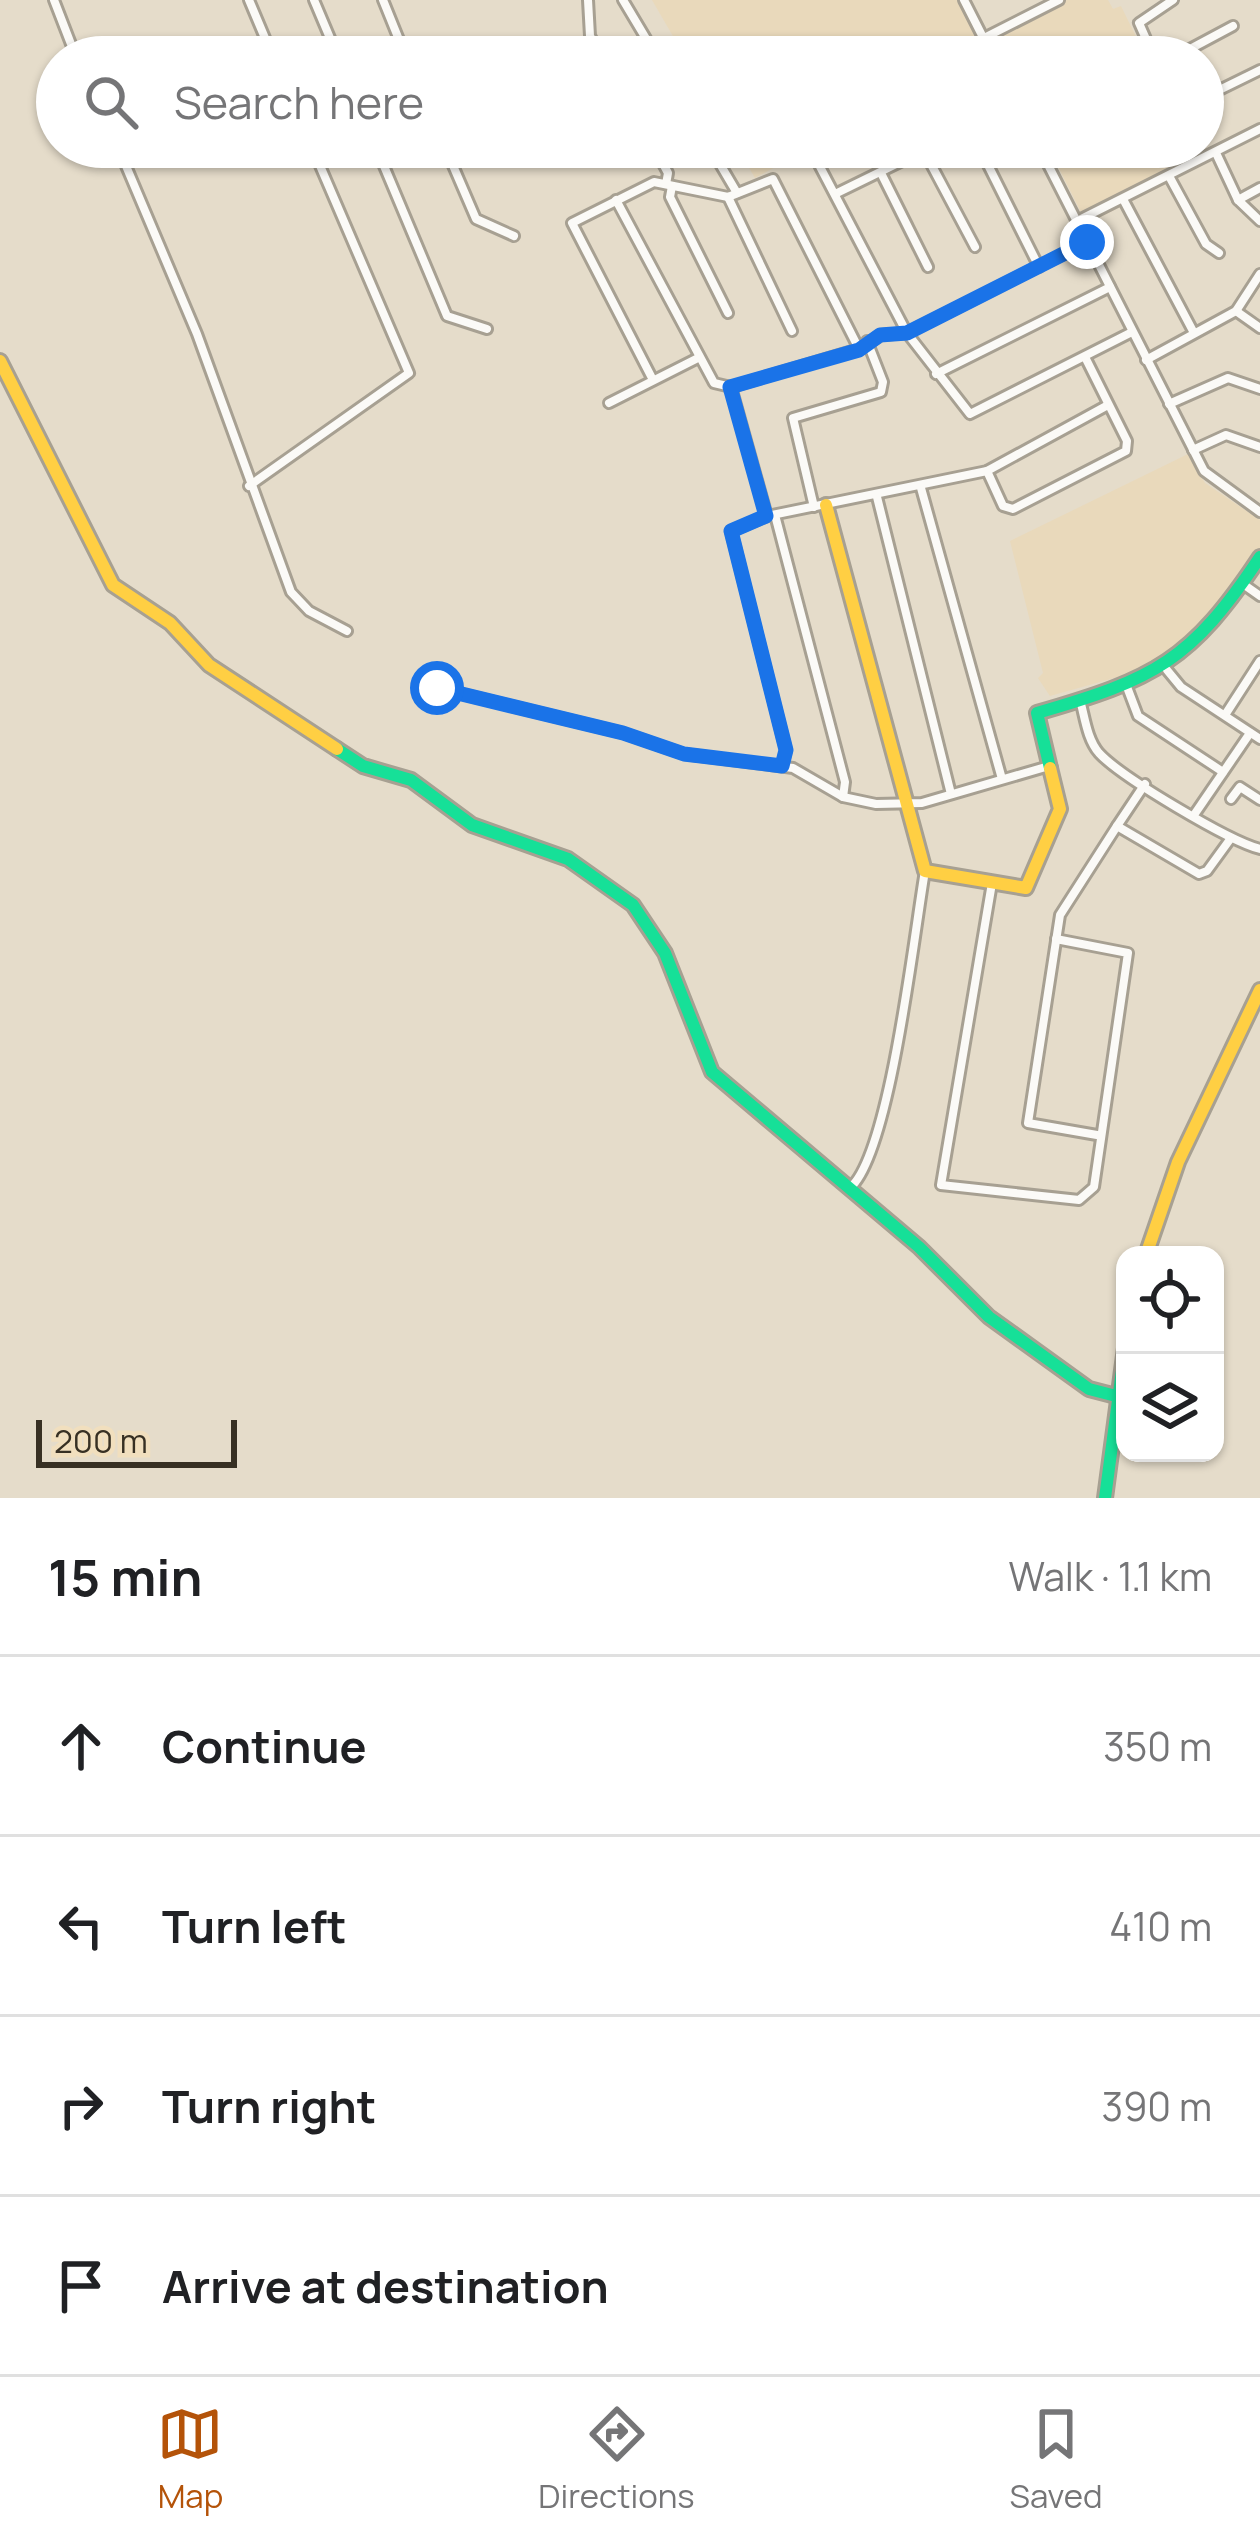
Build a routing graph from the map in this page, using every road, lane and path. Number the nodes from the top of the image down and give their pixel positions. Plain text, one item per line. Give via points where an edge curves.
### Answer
1 (54, 0) edge
2 (249, 0) edge
3 (314, 0) edge
4 (382, 0) edge
5 (588, 0) edge
6 (623, 0) edge
7 (964, 0) edge
8 (1060, 0) edge
9 (1173, 0) edge
10 (1233, 26) dead end
11 (68, 36) edge
12 (264, 36) edge
13 (329, 36) edge
14 (397, 36) edge
15 (590, 36) edge
16 (644, 36) edge
17 (983, 36) edge
18 (988, 36) edge
19 (1144, 36) edge
20 (1214, 36) edge
21 (1260, 70) edge
22 (1224, 88) edge
23 (1260, 129) edge
24 (1224, 149) edge
25 (127, 168) edge
26 (321, 168) edge
27 (385, 168) edge
28 (454, 168) edge
29 (665, 168) edge
30 (720, 168) edge
31 (821, 168) edge
32 (890, 168) edge
33 (936, 168) edge
34 (990, 168) edge
35 (1050, 168) edge
36 (1185, 168) edge
37 (1223, 168) edge
38 (880, 173) junction
39 (1169, 176) junction
40 (669, 185) junction
41 (1260, 188) edge
42 (835, 194) junction
43 (732, 195) junction
44 (1123, 199) junction
45 (616, 200) junction
46 (1238, 200) junction
47 (1077, 221) junction
48 (1260, 221) edge
49 (514, 236) dead end
50 (1087, 242) junction
51 (975, 247) dead end
52 (1220, 253) dead end
53 (1039, 267) junction
54 (928, 268) dead end
55 (1260, 274) edge
56 (1110, 287) junction
57 (1236, 311) junction
58 (728, 313) dead end
59 (1260, 328) edge
60 (488, 329) dead end
61 (792, 331) dead end
62 (1132, 332) junction
63 (907, 333) junction
64 (1194, 333) junction
65 (867, 341) junction
66 (859, 350) junction
67 (1084, 356) junction
68 (698, 358) junction
69 (1146, 359) junction
70 (0, 362) edge
71 (937, 374) junction
72 (653, 380) junction
73 (730, 387) junction
74 (1260, 389) edge
75 (609, 403) dead end
76 (1169, 404) junction
77 (1108, 405) junction
78 (1260, 447) edge
79 (1193, 450) junction
80 (987, 471) junction
81 (249, 486) junction
82 (921, 488) junction
83 (877, 497) junction
84 (820, 506) junction
85 (1260, 512) edge
86 (771, 516) junction
87 (1260, 557) edge
88 (1243, 584) junction
89 (1260, 596) edge
90 (347, 631) dead end
91 (1260, 661) edge
92 (1167, 670) junction
93 (1127, 687) junction
94 (437, 688) dead end
95 (1080, 700) junction
96 (1225, 716) junction
97 (1250, 733) junction
98 (1260, 739) edge
99 (782, 766) junction
100 (1049, 766) junction
101 (1222, 772) junction
102 (1002, 779) junction
103 (1145, 784) junction
104 (952, 794) junction
105 (843, 797) junction
106 (1231, 800) dead end
107 (1260, 800) edge
108 (908, 806) junction
109 (1194, 815) junction
110 (1117, 826) junction
111 (1232, 838) junction
112 (1260, 849) edge
113 (925, 872) junction
114 (992, 883) junction
115 (1056, 939) junction
116 (1260, 990) edge
117 (1097, 1135) junction
118 (850, 1188) junction
119 (1149, 1246) edge
120 (1116, 1396) joint
121 (1106, 1498) edge

1 - 11 street
2 - 12 street
3 - 13 street
4 - 14 street
5 - 15 street
6 - 16 street
7 - 17 street
8 - 18 street
9 - 19 street via 1138,23
10 - 20 street
21 - 22 street
23 - 24 street
25 - 81 street
26 - 81 street via 410,373
27 - 60 street via 447,316
28 - 49 street via 476,219
29 - 40 street
30 - 43 street
31 - 42 street
32 - 38 street
33 - 51 street
34 - 53 street
35 - 47 street
36 - 39 street
37 - 46 street
38 - 42 street
38 - 54 street
39 - 44 street
39 - 52 street via 1206,244
40 - 43 street
40 - 45 street via 654,182
40 - 58 street
41 - 46 street
42 - 63 street
43 - 61 street
43 - 66 street via 766,179 778,184
44 - 47 street
44 - 64 street
45 - 68 street
45 - 72 street via 572,223
46 - 48 street
47 - 50 street
50 - 53 street
50 - 56 street
53 - 63 street
55 - 57 street
56 - 62 street
56 - 71 street
57 - 59 street
57 - 64 street
62 - 67 street
62 - 69 street
63 - 65 street
63 - 71 street
64 - 69 street
65 - 66 street
65 - 84 street via 881,392 793,421
66 - 73 street
67 - 71 street via 974,414
67 - 77 street
68 - 72 street
68 - 73 street via 707,362 707,378
69 - 76 street
70 - 118 street via 113,586 170,622 209,665 363,766 411,780 472,825 568,859 633,905 665,953 712,1072
72 - 75 street
73 - 86 street
74 - 76 street via 1228,378
76 - 79 street
77 - 80 street
77 - 80 street via 1127,441 1123,454 1013,509
78 - 79 street via 1226,435
79 - 85 street via 1210,478
80 - 82 street
81 - 90 street via 292,592
82 - 83 street
82 - 102 street
83 - 84 street
83 - 104 street
84 - 86 street
84 - 108 street
86 - 99 street via 731,531 786,750
86 - 105 street
87 - 88 street
88 - 89 street
88 - 92 street
91 - 96 street
92 - 93 street
92 - 96 street
93 - 95 street
93 - 101 street via 1138,716
94 - 99 street via 684,754
95 - 100 street via 1037,712
95 - 103 street via 1097,751
96 - 97 street
97 - 98 street
97 - 101 street
99 - 105 street
100 - 102 street
100 - 114 street via 1060,809 1027,889
101 - 109 street
102 - 104 street
103 - 109 street
103 - 110 street
104 - 108 street
105 - 108 street
106 - 107 street via 1240,787
108 - 113 street
109 - 111 street
110 - 111 street via 1199,874
110 - 115 street via 1064,902
111 - 112 street
113 - 114 street
113 - 118 street via 879,1130 863,1177
114 - 117 street via 941,1185 1079,1200 1094,1187
115 - 117 street via 1028,1123
115 - 117 street via 1128,953
116 - 119 street via 1178,1162
118 - 120 street via 989,1317 1088,1389
120 - 121 street

